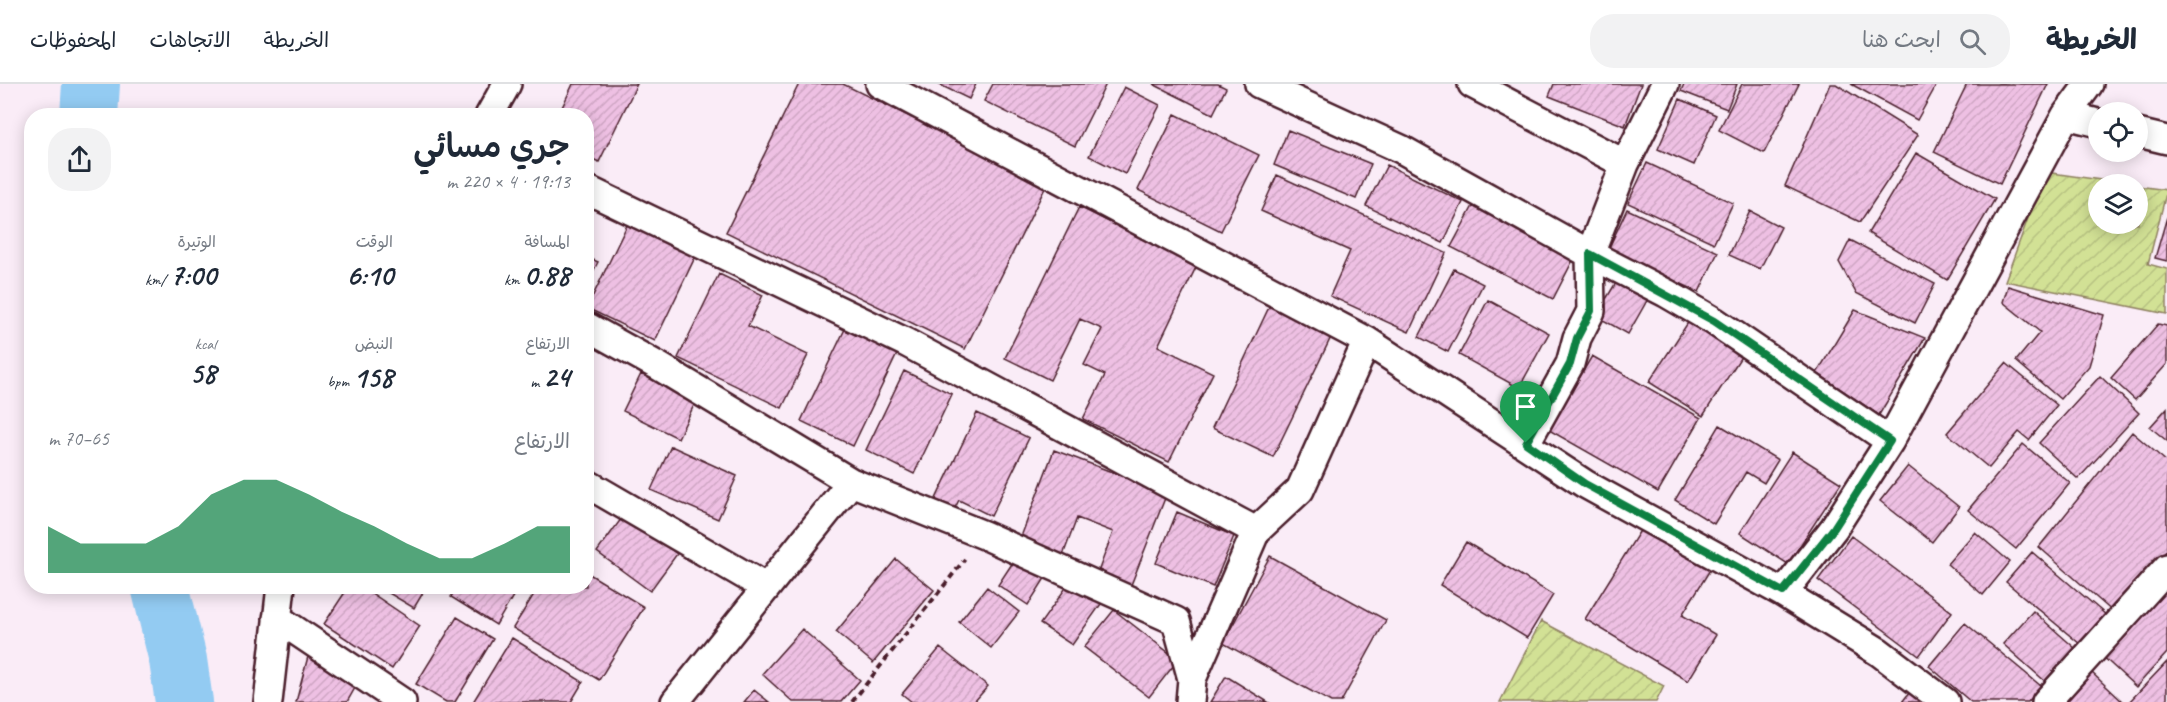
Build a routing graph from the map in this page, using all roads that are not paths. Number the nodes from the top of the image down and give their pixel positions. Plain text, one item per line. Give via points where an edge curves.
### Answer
1 (507, 84) edge
2 (880, 84) edge
3 (1259, 84) edge
4 (1472, 84) edge
5 (1665, 84) edge
6 (2089, 84) edge
7 (494, 108) edge
8 (2066, 114) junction
9 (2088, 120) edge
10 (2148, 135) edge
11 (2167, 140) edge
12 (1625, 164) junction
13 (594, 193) edge
14 (1590, 254) junction
15 (594, 330) edge
16 (1367, 341) junction
17 (1890, 441) junction
18 (1526, 443) junction
19 (851, 482) junction
20 (594, 488) edge
21 (1256, 531) junction
22 (2167, 568) edge
23 (765, 587) junction
24 (1783, 592) junction
25 (280, 594) edge
26 (277, 618) junction
27 (1191, 690) edge
28 (268, 702) edge
29 (402, 702) edge
30 (675, 702) edge
31 (1945, 702) edge
32 (2046, 702) edge

1 - 7 street
2 - 16 street
3 - 14 street via 1401,149
4 - 12 street
5 - 12 street
6 - 8 street
8 - 9 street
8 - 17 street
10 - 11 street
12 - 14 street
13 - 21 street via 905,342
14 - 17 street via 1714,321
14 - 18 street via 1591,311 1577,338 1570,364
15 - 19 street
16 - 18 street
16 - 21 street via 1300,490
17 - 24 street via 1834,528
18 - 24 street via 1585,484
19 - 23 street
19 - 27 street via 984,535 1176,621
20 - 23 street
21 - 27 street
22 - 32 street
23 - 30 street
24 - 31 street via 1879,652
25 - 26 street
26 - 28 street
26 - 29 street

